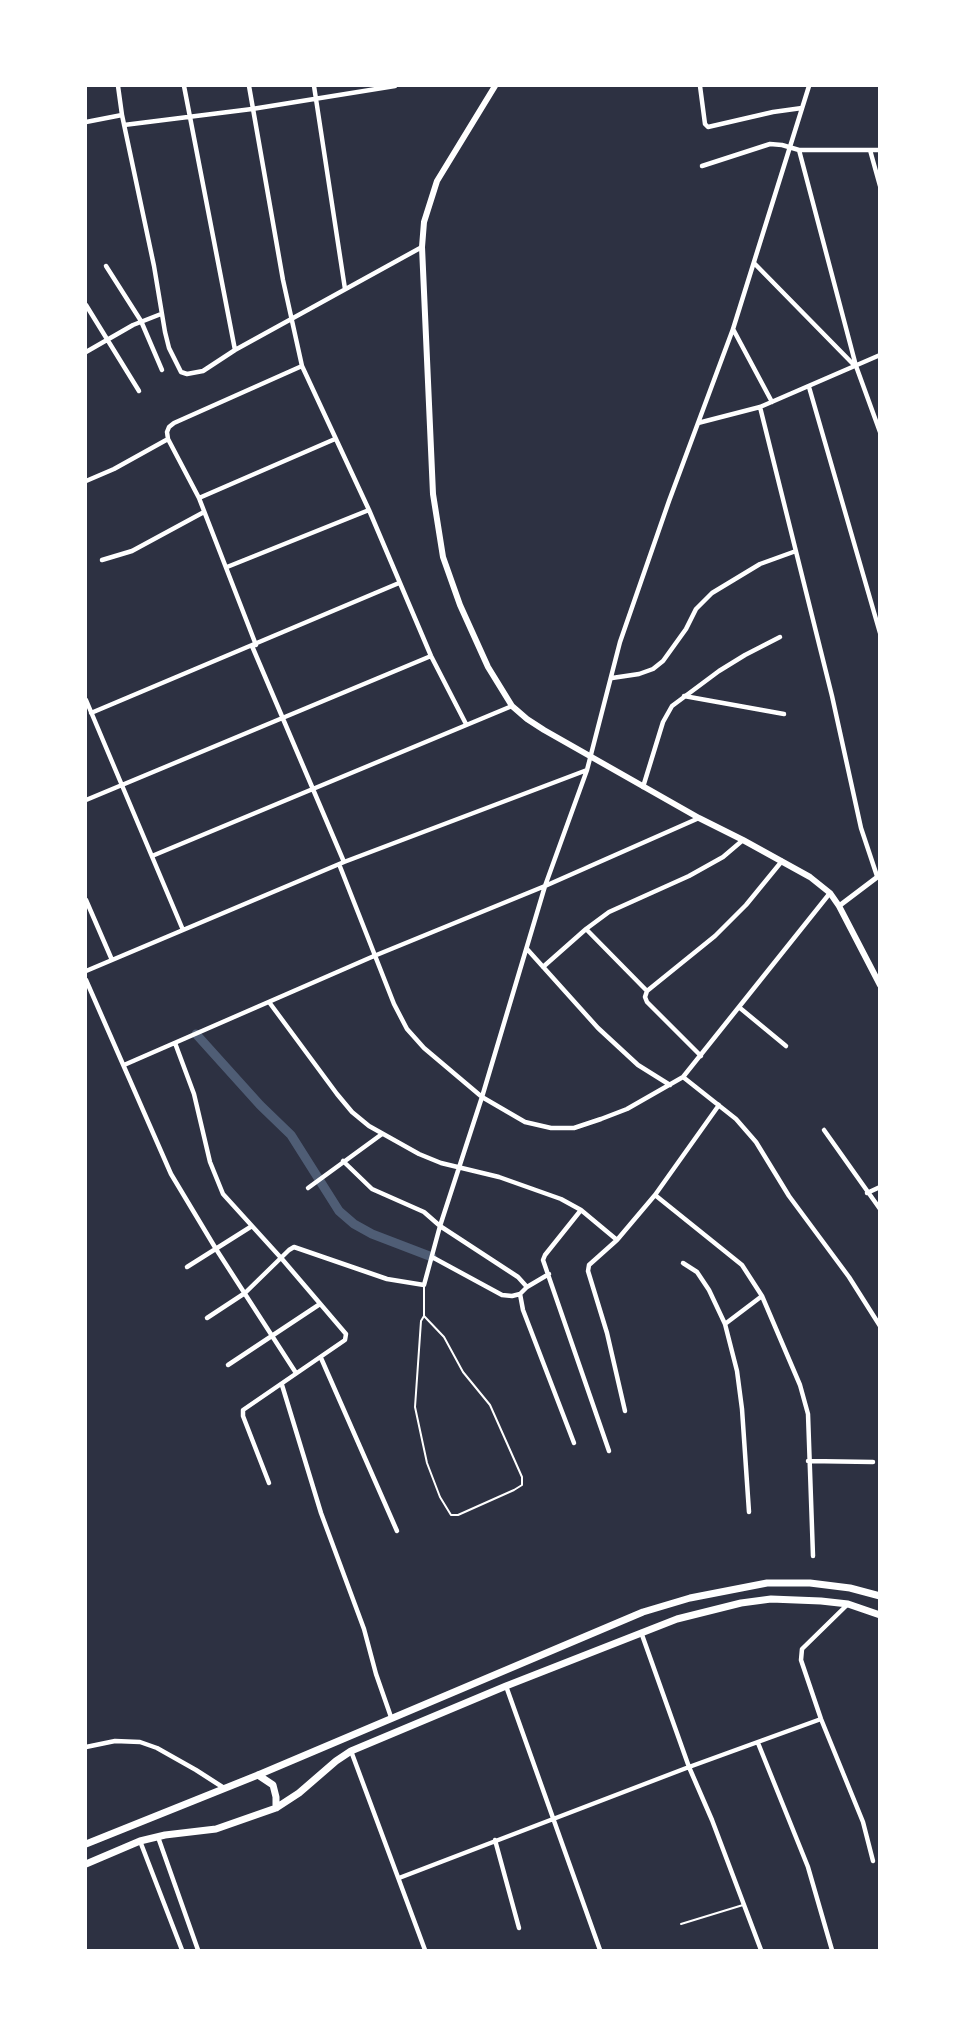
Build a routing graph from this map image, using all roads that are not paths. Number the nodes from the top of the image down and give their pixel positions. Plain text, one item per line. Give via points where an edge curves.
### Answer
1 (118, 86) edge
2 (184, 86) edge
3 (249, 86) edge
4 (314, 86) edge
5 (380, 86) edge
6 (395, 86) edge
7 (495, 86) edge
8 (700, 86) edge
9 (809, 86) edge
10 (316, 99) junction
11 (802, 108) junction
12 (252, 109) junction
13 (122, 115) junction
14 (189, 116) junction
15 (86, 122) edge
16 (124, 125) junction
17 (791, 148) junction
18 (799, 150) junction
19 (870, 150) junction
20 (879, 150) edge
21 (702, 166) dead end
22 (879, 186) edge
23 (422, 247) junction
24 (754, 263) junction
25 (106, 266) dead end
26 (345, 289) junction
27 (86, 305) edge
28 (161, 314) junction
29 (291, 319) junction
30 (141, 321) junction
31 (733, 329) junction
32 (108, 339) junction
33 (235, 350) junction
34 (86, 352) edge
35 (879, 355) edge
36 (302, 366) junction
37 (856, 366) junction
38 (162, 370) dead end
39 (809, 387) junction
40 (139, 391) dead end
41 (772, 402) junction
42 (760, 407) junction
43 (698, 423) junction
44 (879, 432) edge
45 (168, 439) junction
46 (335, 439) junction
47 (86, 481) edge
48 (199, 498) junction
49 (369, 510) junction
50 (204, 512) junction
51 (796, 551) junction
52 (102, 560) dead end
53 (227, 567) junction
54 (399, 583) junction
55 (879, 633) edge
56 (780, 637) dead end
57 (254, 646) junction
58 (431, 656) junction
59 (612, 678) junction
60 (684, 696) junction
61 (86, 700) edge
62 (512, 706) junction
63 (91, 713) junction
64 (784, 714) dead end
65 (282, 717) junction
66 (466, 724) junction
67 (592, 757) junction
68 (587, 770) junction
69 (122, 786) junction
70 (643, 787) junction
71 (315, 790) junction
72 (86, 800) edge
73 (699, 818) junction
74 (743, 840) junction
75 (152, 856) junction
76 (782, 861) junction
77 (342, 863) junction
78 (878, 875) edge
79 (545, 886) junction
80 (830, 893) junction
81 (86, 900) edge
82 (839, 906) junction
83 (586, 928) junction
84 (183, 930) junction
85 (527, 949) junction
86 (374, 956) junction
87 (112, 960) junction
88 (543, 967) junction
89 (86, 971) edge
90 (86, 980) edge
91 (879, 985) edge
92 (647, 991) junction
93 (269, 1002) junction
94 (740, 1008) junction
95 (175, 1043) junction
96 (786, 1046) dead end
97 (701, 1056) junction
98 (124, 1065) junction
99 (683, 1077) junction
100 (670, 1085) junction
101 (482, 1097) junction
102 (718, 1105) junction
103 (824, 1130) dead end
104 (382, 1134) junction
105 (343, 1161) junction
106 (458, 1167) junction
107 (879, 1187) edge
108 (308, 1188) dead end
109 (867, 1193) junction
110 (655, 1195) junction
111 (879, 1209) edge
112 (581, 1210) junction
113 (252, 1226) junction
114 (440, 1226) junction
115 (617, 1240) junction
116 (216, 1249) junction
117 (432, 1257) junction
118 (282, 1259) junction
119 (682, 1263) dead end
120 (187, 1267) dead end
121 (549, 1275) junction
122 (424, 1286) junction
123 (527, 1287) junction
124 (245, 1293) junction
125 (520, 1294) junction
126 (762, 1296) junction
127 (320, 1304) junction
128 (424, 1316) junction
129 (207, 1318) dead end
130 (725, 1324) junction
131 (879, 1326) edge
132 (272, 1336) junction
133 (321, 1358) junction
134 (228, 1365) dead end
135 (296, 1374) junction
136 (282, 1385) junction
137 (625, 1411) dead end
138 (574, 1443) dead end
139 (609, 1451) dead end
140 (808, 1461) junction
141 (873, 1462) dead end
142 (269, 1483) dead end
143 (749, 1512) dead end
144 (397, 1531) dead end
145 (813, 1556) dead end
146 (879, 1596) edge
147 (848, 1604) junction
148 (879, 1615) edge
149 (641, 1632) junction
150 (506, 1686) junction
151 (391, 1717) junction
152 (821, 1719) junction
153 (758, 1743) junction
154 (86, 1748) edge
155 (351, 1751) junction
156 (689, 1767) junction
157 (258, 1774) junction
158 (224, 1788) junction
159 (276, 1808) junction
160 (553, 1818) junction
161 (158, 1837) junction
162 (495, 1840) junction
163 (140, 1841) junction
164 (86, 1844) edge
165 (873, 1861) dead end
166 (86, 1864) edge
167 (399, 1878) junction
168 (743, 1905) junction
169 (681, 1924) dead end
170 (519, 1928) dead end
171 (182, 1950) edge
172 (198, 1950) edge
173 (425, 1950) edge
174 (600, 1950) edge
175 (761, 1950) edge
176 (832, 1950) edge

1 - 13 street
2 - 14 street
3 - 12 street
4 - 10 street
5 - 6 street
5 - 10 street
7 - 23 main road via 437,181 424,222
8 - 11 street via 708,127
9 - 11 street
10 - 12 street
10 - 26 street
11 - 17 street
12 - 14 street
12 - 29 street
13 - 15 street
13 - 16 street
14 - 16 street
14 - 33 street
16 - 28 street
17 - 18 street
17 - 21 street via 770,144
17 - 24 street
18 - 19 street
18 - 37 street
19 - 20 street
19 - 22 street
23 - 26 street
23 - 62 main road via 433,494 443,557 488,668
24 - 31 street
24 - 37 street
25 - 30 street
26 - 29 street
27 - 32 street
28 - 30 street
28 - 33 street via 169,348 181,372 203,371
29 - 33 street
29 - 36 street
30 - 32 street
30 - 38 street
31 - 41 street
31 - 43 street
32 - 34 street
32 - 40 street
35 - 37 street
36 - 45 street via 174,423 167,432
36 - 46 street
37 - 39 street
37 - 44 street
39 - 41 street
39 - 55 street
41 - 42 street
42 - 43 street
42 - 51 street
43 - 59 street via 620,642
45 - 47 street
45 - 48 street
46 - 48 street
46 - 49 street
48 - 50 street
49 - 53 street
49 - 54 street
50 - 52 street via 132,550
50 - 53 street
51 - 59 street via 760,564 712,593 653,669
51 - 78 street via 861,828
53 - 57 street
54 - 57 street
54 - 58 street
56 - 60 street
57 - 63 street
57 - 65 street
58 - 65 street
58 - 66 street
59 - 67 street
60 - 64 street
60 - 70 street via 672,706 663,722
61 - 63 street
62 - 66 street
62 - 67 main road
63 - 69 street
65 - 69 street
65 - 71 street
66 - 71 street
67 - 68 street
67 - 70 main road
68 - 77 street
68 - 79 street
69 - 72 street
69 - 75 street
70 - 73 main road
71 - 75 street
71 - 77 street
73 - 74 main road
73 - 79 street
74 - 76 main road
74 - 83 street via 723,857 609,912
75 - 84 street
76 - 80 main road
76 - 92 street via 715,936
77 - 84 street
77 - 86 street
78 - 82 street
79 - 85 street
79 - 86 street
80 - 82 main road
80 - 94 street
81 - 87 street
82 - 91 main road
83 - 88 street
83 - 92 street
84 - 87 street
85 - 88 street
85 - 101 street
86 - 93 street
86 - 101 street via 407,1029
87 - 89 street
88 - 100 street via 598,1028 638,1065
90 - 98 street
92 - 97 street via 647,1002
93 - 95 street
93 - 104 street via 336,1094 352,1112
94 - 96 street
94 - 97 street
95 - 98 street
95 - 113 street via 194,1094 216,1180
97 - 99 street
98 - 116 street via 171,1174
99 - 100 street
99 - 102 street
100 - 101 street via 627,1109 574,1128 525,1122
101 - 106 street
102 - 110 street
102 - 131 street via 756,1142
103 - 109 street
104 - 105 street
104 - 106 street via 419,1154
105 - 108 street
105 - 114 street via 372,1189 424,1212
106 - 112 street via 499,1177
106 - 114 street
107 - 109 street
109 - 111 street
110 - 115 street
110 - 126 street via 742,1265
112 - 115 street
112 - 121 street via 545,1255
113 - 116 street
113 - 118 street
114 - 117 street
114 - 123 street via 518,1277
115 - 137 street via 588,1268
116 - 120 street
116 - 124 street
117 - 122 street
117 - 125 street via 502,1295
118 - 122 street via 289,1250 297,1248 369,1273
118 - 124 street
118 - 127 street
119 - 130 street via 697,1272 710,1290
121 - 123 street
121 - 139 street
122 - 128 lane
123 - 125 street
124 - 129 street
124 - 132 street
125 - 138 street
126 - 130 street
126 - 140 street via 804,1396
127 - 132 street
127 - 133 street via 345,1334 345,1340
128 - 128 lane via 415,1407 426,1462 440,1497 451,1515 458,1515 514,1490 522,1485 522,1477 490,1405 463,1372 444,1336
130 - 143 street via 742,1409
132 - 134 street
132 - 135 street
133 - 135 street
133 - 144 street
135 - 136 street
136 - 142 street via 243,1410
136 - 151 street via 321,1514 364,1629
140 - 141 street
140 - 145 street
146 - 151 highway via 850,1588 789,1583 690,1598 643,1612
147 - 148 highway
147 - 149 highway via 771,1599 741,1603
147 - 152 street via 802,1649 801,1660
149 - 150 highway
149 - 156 street
150 - 155 highway
150 - 160 street
151 - 157 highway
152 - 153 street
152 - 165 street via 863,1822
153 - 156 street
153 - 176 street via 808,1867
154 - 158 street via 115,1741 140,1742
155 - 159 highway
155 - 167 street
156 - 160 street
156 - 168 street
157 - 158 highway
157 - 159 highway via 273,1785
158 - 164 highway
159 - 161 highway via 216,1829
160 - 162 street
160 - 174 street
161 - 163 highway
161 - 172 street
162 - 167 street
162 - 170 street
163 - 166 highway
163 - 171 street
167 - 173 street
168 - 169 lane
168 - 175 street

